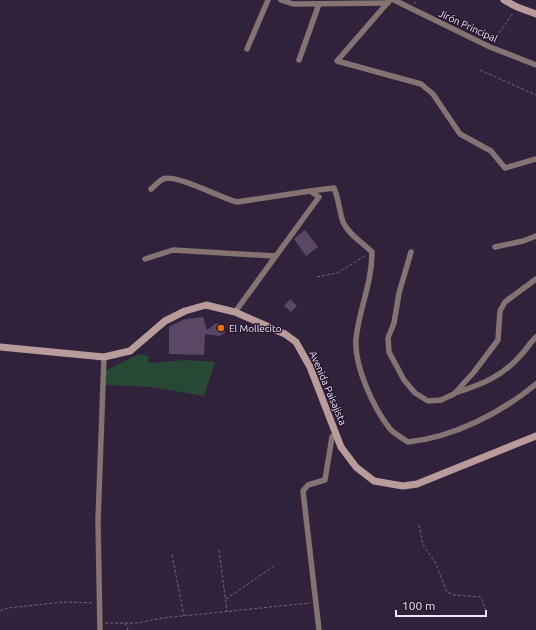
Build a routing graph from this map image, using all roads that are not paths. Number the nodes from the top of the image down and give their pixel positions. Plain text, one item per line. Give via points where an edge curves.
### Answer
1 (268, 0) edge
2 (281, 0) edge
3 (394, 0) edge
4 (504, 0) edge
5 (389, 1) edge
6 (319, 4) junction
7 (518, 4) edge
8 (536, 14) edge
9 (247, 49) dead end
10 (299, 60) dead end
11 (536, 66) edge
12 (536, 159) edge
13 (151, 189) dead end
14 (310, 191) junction
15 (536, 236) edge
16 (495, 248) dead end
17 (411, 252) dead end
18 (275, 256) junction
19 (145, 259) dead end
20 (536, 279) edge
21 (235, 312) junction
22 (536, 336) edge
23 (0, 347) edge
24 (104, 357) junction
25 (536, 384) edge
26 (454, 394) junction
27 (336, 433) junction
28 (536, 436) edge
29 (100, 630) edge
30 (318, 630) edge

1 - 9 street
2 - 6 street via 293,4
3 - 11 street, Jirón Principal via 490,47
4 - 7 main road
5 - 6 street
5 - 12 street via 337,61 421,84 433,94 460,134 491,151 505,168
6 - 10 street
7 - 8 main road
13 - 14 street via 164,178 175,177 236,202
14 - 18 street via 319,197
14 - 25 street via 334,188 339,198 343,222 372,252 372,270 356,337 356,351 375,405 391,430 408,442 444,434 507,405
15 - 16 street
17 - 26 street via 388,338 389,352 404,380 415,393 428,402
18 - 19 street via 173,250
18 - 21 street
20 - 26 street via 505,302 500,311 498,340
21 - 24 main road, Avenida Paisajista via 206,306 185,311 165,321 130,351
21 - 27 main road, Avenida Paisajista via 286,334 296,342 310,367
22 - 26 street via 519,357 496,378
23 - 24 main road, Avenida Paisajista
24 - 29 street via 98,521
27 - 28 main road, Avenida Paisajista via 341,447 356,468 374,481 403,486 417,484
27 - 30 street via 332,437 325,480 308,485 303,491 317,602

